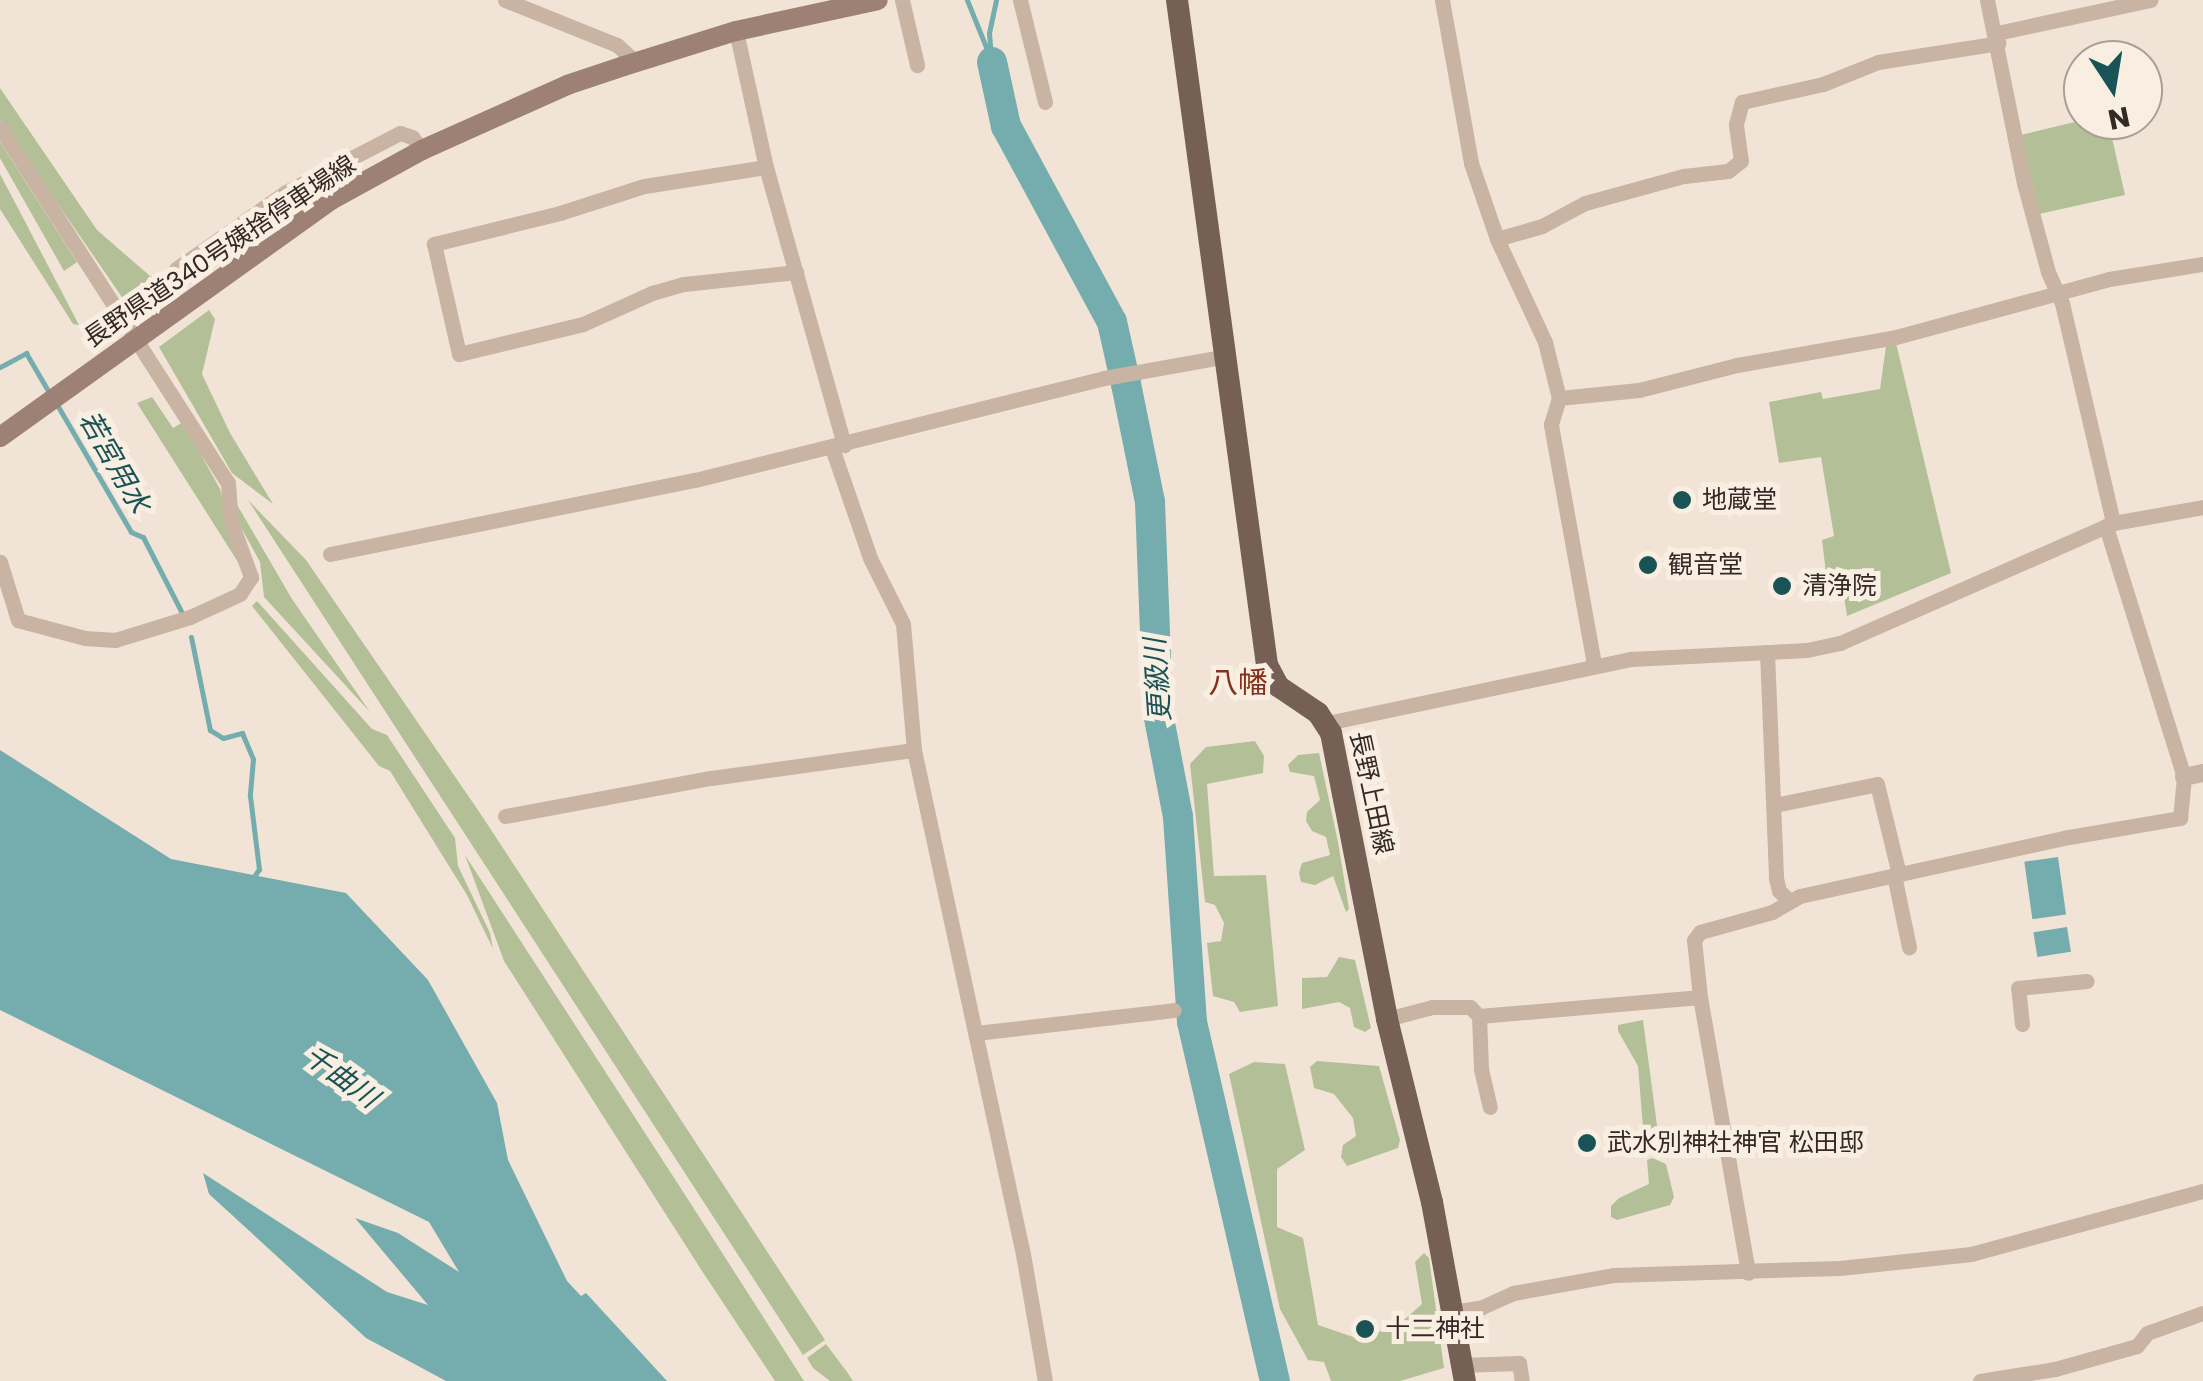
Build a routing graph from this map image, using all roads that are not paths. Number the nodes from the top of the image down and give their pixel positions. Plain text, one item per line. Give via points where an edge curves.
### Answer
1 (504, 0) edge
2 (878, 0) edge
3 (902, 0) edge
4 (1020, 0) edge
5 (1177, 0) edge
6 (1442, 0) edge
7 (1987, 0) edge
8 (2150, 0) edge
9 (736, 32) junction
10 (1998, 38) junction
11 (636, 62) junction
12 (918, 65) dead end
13 (1044, 102) dead end
14 (0, 128) edge
15 (422, 150) junction
16 (766, 168) junction
17 (1497, 239) junction
18 (2203, 264) edge
19 (176, 269) dead end
20 (796, 272) junction
21 (2057, 295) junction
22 (132, 340) junction
23 (1228, 356) junction
24 (1559, 398) junction
25 (0, 437) edge
26 (838, 447) junction
27 (2203, 507) edge
28 (2109, 524) junction
29 (330, 554) dead end
30 (0, 562) edge
31 (1767, 652) junction
32 (1594, 665) junction
33 (1327, 723) junction
34 (914, 750) junction
35 (2203, 773) edge
36 (2184, 777) junction
37 (1774, 806) junction
38 (505, 816) dead end
39 (1896, 875) junction
40 (1790, 901) junction
41 (1909, 947) dead end
42 (2087, 981) dead end
43 (1700, 997) junction
44 (1174, 1010) dead end
45 (1480, 1016) junction
46 (1386, 1020) junction
47 (2022, 1024) dead end
48 (976, 1033) junction
49 (1490, 1107) dead end
50 (2203, 1192) edge
51 (1748, 1274) junction
52 (1452, 1312) junction
53 (2203, 1313) edge
54 (1460, 1376) edge
55 (1045, 1381) edge
56 (1522, 1381) edge
57 (1980, 1381) edge

1 - 11 street via 617,45
2 - 9 main road, 長野県道340号姨捨停車場線
3 - 12 street
4 - 13 street
5 - 23 main road, 長野上田線
6 - 17 street via 1460,118
7 - 10 street
8 - 10 street
9 - 11 main road, 長野県道340号姨捨停車場線
9 - 16 street
10 - 17 street via 1878,62 1823,84 1742,102 1741,162 1728,171 1585,203 1542,226
10 - 21 street via 2016,152
11 - 15 main road, 長野県道340号姨捨停車場線
14 - 22 street
15 - 19 street via 400,134 286,192
15 - 22 main road, 長野県道340号姨捨停車場線 via 331,200
16 - 20 street
16 - 20 street via 644,186 434,244 459,354 583,324 684,284
17 - 24 street via 1545,342
18 - 21 street
20 - 26 street
21 - 24 street via 1896,337 1638,390
21 - 28 street
22 - 25 main road, 長野県道340号姨捨停車場線
22 - 30 street via 228,484 232,522 249,561 248,585 142,635 85,638 18,620
23 - 26 street via 1112,376
23 - 33 main road, 長野上田線 via 1267,666 1278,686
24 - 32 street via 1551,426
26 - 29 street
26 - 34 street via 870,558 903,624
27 - 28 street
28 - 31 street via 1840,643
28 - 36 street
31 - 32 street
31 - 37 street
32 - 33 street
33 - 46 main road, 長野上田線
34 - 38 street
34 - 48 street
35 - 36 street
36 - 39 street via 2180,818
37 - 39 street via 1878,784
37 - 40 street via 1776,878
39 - 40 street
39 - 41 street
40 - 43 street via 1700,932 1694,940
42 - 47 street via 2018,988
43 - 45 street
43 - 51 street
44 - 48 street
45 - 46 street via 1470,1006 1432,1007
45 - 49 street
46 - 52 main road, 長野上田線
48 - 55 street
50 - 51 street via 1971,1254
51 - 52 street via 1614,1275 1513,1292
52 - 54 main road, 長野上田線
53 - 57 street via 2147,1333 2136,1346
54 - 56 street via 1519,1363

